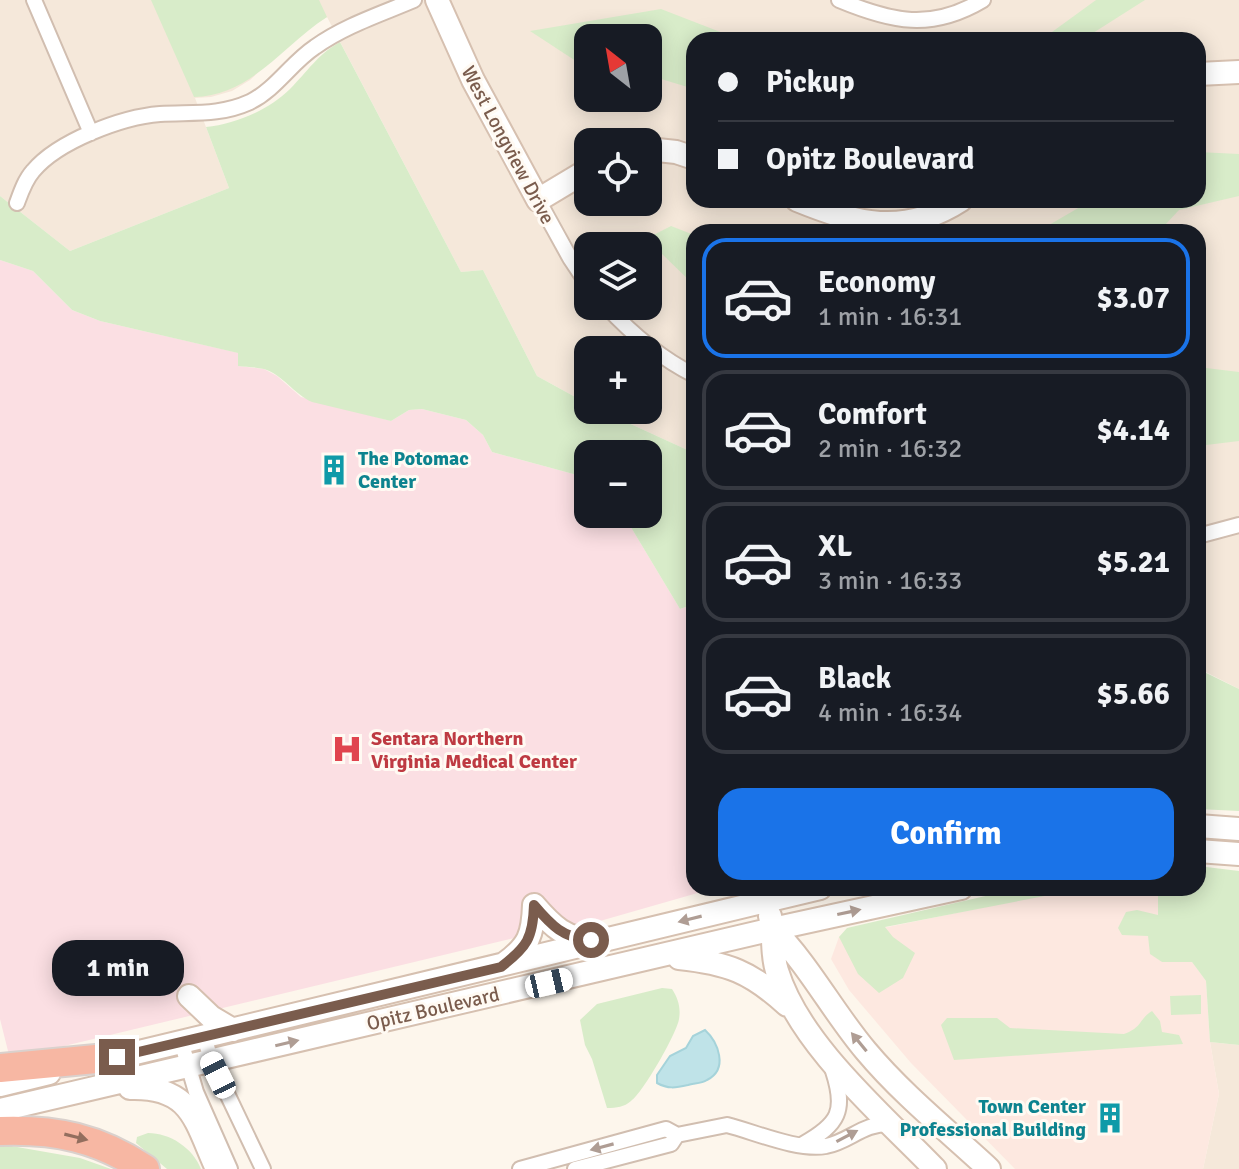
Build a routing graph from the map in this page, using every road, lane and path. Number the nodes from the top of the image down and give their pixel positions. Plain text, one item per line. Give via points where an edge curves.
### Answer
1 (34, 0) edge
2 (414, 0) edge
3 (437, 0) edge
4 (839, 0) edge
5 (983, 0) edge
6 (1239, 72) edge
7 (1206, 74) edge
8 (91, 133) junction
9 (662, 150) edge
10 (686, 156) edge
11 (574, 178) edge
12 (538, 200) junction
13 (17, 203) dead end
14 (818, 208) edge
15 (944, 208) edge
16 (884, 224) edge
17 (884, 224) edge
18 (574, 264) edge
19 (621, 320) edge
20 (686, 371) edge
21 (1239, 525) edge
22 (1206, 534) edge
23 (1206, 827) edge
24 (1239, 829) edge
25 (1206, 852) edge
26 (1239, 854) edge
27 (784, 896) edge
28 (924, 896) edge
29 (766, 900) junction
30 (773, 929) junction
31 (608, 940) junction
32 (666, 956) junction
33 (501, 967) junction
34 (189, 996) dead end
35 (802, 1019) junction
36 (233, 1030) junction
37 (204, 1036) junction
38 (181, 1041) junction
39 (828, 1056) junction
40 (117, 1057) junction
41 (211, 1060) junction
42 (187, 1066) junction
43 (0, 1068) edge
44 (0, 1085) edge
45 (88, 1089) junction
46 (0, 1110) edge
47 (891, 1124) junction
48 (0, 1131) edge
49 (677, 1135) junction
50 (803, 1144) junction
51 (145, 1169) edge
52 (217, 1169) edge
53 (230, 1169) edge
54 (263, 1169) edge
55 (520, 1169) edge
56 (575, 1169) edge
57 (935, 1169) edge
58 (989, 1169) edge

1 - 8 street
2 - 8 street via 327,38 270,89 239,107 201,115 158,114
3 - 12 main road, West Longview Drive
4 - 5 street via 875,15 911,21 947,17
6 - 7 main road
8 - 13 street via 33,170
9 - 10 main road
11 - 12 main road
12 - 18 street, West Longview Drive
14 - 17 main road via 850,220
15 - 16 main road via 923,218
19 - 20 street
21 - 22 street
23 - 24 main road
25 - 26 main road
27 - 29 main road, Opitz Boulevard
30 -> 28 main road, Opitz Boulevard
29 - 30 main road
29 -> 31 main road, Opitz Boulevard
30 - 32 main road, Opitz Boulevard
30 - 35 main road via 771,952 777,972
58 -> 30 main road via 867,1052
31 - 33 main road, Opitz Boulevard
31 - 33 main road via 582,940 559,931 534,905 530,938
32 - 35 main road via 739,970
41 -> 32 main road, Opitz Boulevard
33 - 36 main road, Opitz Boulevard
34 - 36 main road
35 - 39 main road
36 - 37 main road, Opitz Boulevard
37 - 38 main road, Opitz Boulevard
37 - 41 street
38 - 40 main road, Opitz Boulevard
38 - 42 street
39 - 47 main road
39 - 50 street via 840,1093 839,1108 828,1128
40 - 43 highway
40 - 44 main road, Opitz Boulevard
41 - 42 main road, Opitz Boulevard
41 - 54 street
42 - 45 main road, Opitz Boulevard
42 - 53 street
45 - 46 main road, Opitz Boulevard
45 - 52 main road via 147,1088 172,1094 189,1110
50 -> 47 street via 826,1146 864,1127
47 - 57 main road
48 -> 51 highway via 75,1136 120,1152
49 - 50 street via 727,1125
49 -> 55 street via 666,1129
49 - 56 street via 671,1144

